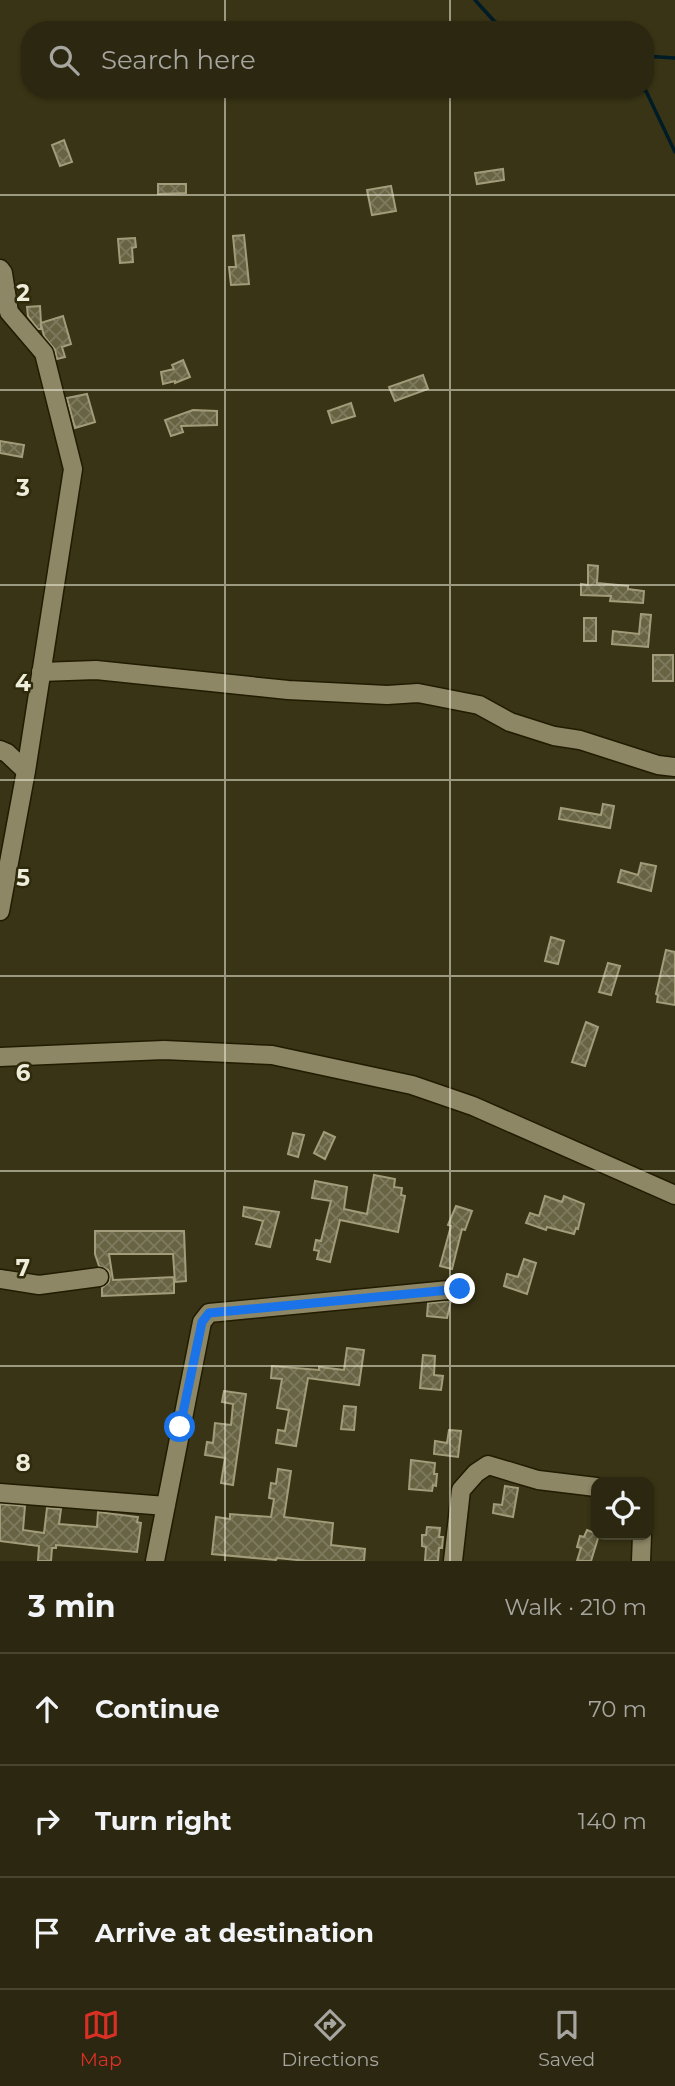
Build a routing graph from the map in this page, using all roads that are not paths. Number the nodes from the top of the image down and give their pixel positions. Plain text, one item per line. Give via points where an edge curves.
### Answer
1 (0, 269) edge
2 (41, 672) junction
3 (0, 750) edge
4 (675, 767) edge
5 (26, 771) junction
6 (0, 911) edge
7 (0, 1057) edge
8 (675, 1195) edge
9 (99, 1277) dead end
10 (0, 1279) edge
11 (460, 1289) dead end
12 (591, 1486) edge
13 (0, 1493) edge
14 (166, 1506) junction
15 (642, 1540) edge
16 (155, 1561) edge
17 (453, 1561) edge
18 (641, 1561) edge

1 - 2 street via 9,312 44,353 73,469
2 - 4 street via 96,670 288,690 418,693 479,705 543,733
2 - 5 street
3 - 5 street
5 - 6 street
7 - 8 street via 164,1050 272,1055 412,1085 473,1106
9 - 10 street via 39,1285
11 - 14 street via 209,1313 202,1322
12 - 17 street via 538,1480 488,1465 461,1490
13 - 14 street
14 - 16 street
15 - 18 street

